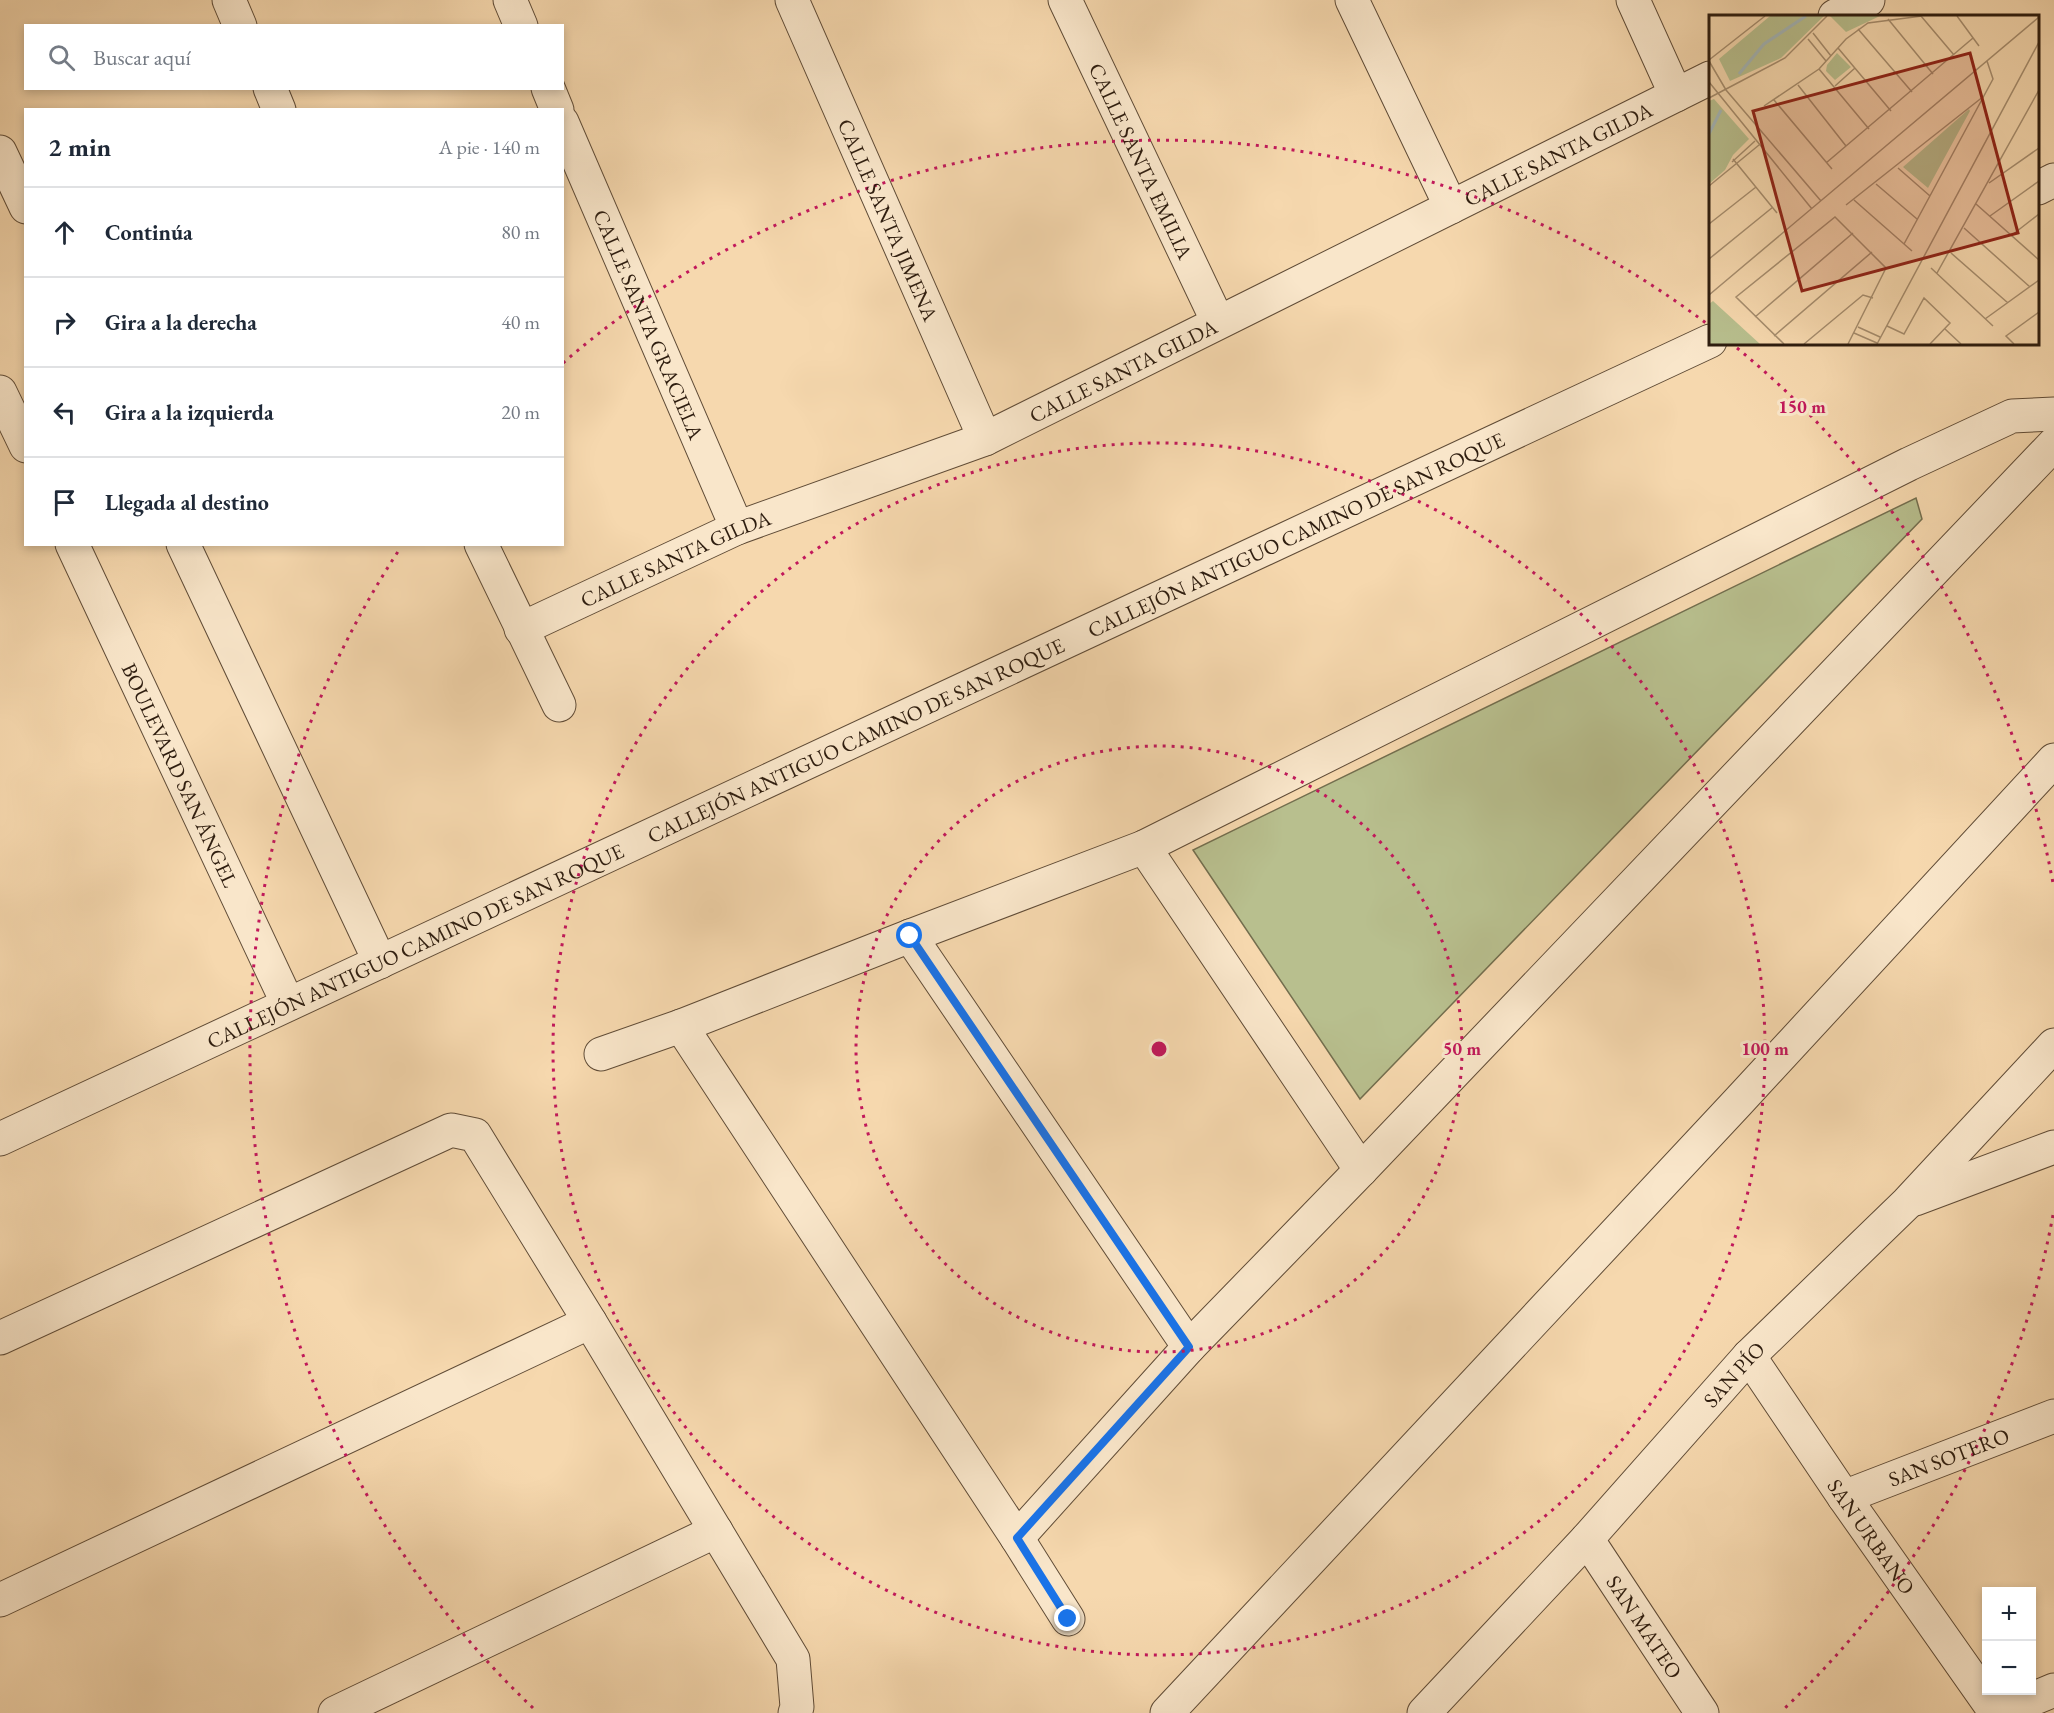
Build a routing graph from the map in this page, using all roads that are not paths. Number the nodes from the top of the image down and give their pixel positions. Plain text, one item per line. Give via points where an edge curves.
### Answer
1 (229, 0) edge
2 (510, 0) edge
3 (792, 0) edge
4 (1065, 0) edge
5 (1352, 0) edge
6 (1633, 0) edge
7 (1868, 0) edge
8 (1837, 15) edge
9 (239, 24) edge
10 (520, 24) edge
11 (1709, 78) edge
12 (271, 90) edge
13 (549, 90) edge
14 (1676, 95) junction
15 (278, 108) edge
16 (556, 108) edge
17 (564, 127) edge
18 (0, 152) edge
19 (2054, 180) edge
20 (2039, 187) edge
21 (24, 203) edge
22 (1451, 207) junction
23 (1218, 322) junction
24 (1709, 340) edge
25 (0, 392) edge
26 (2054, 414) edge
27 (985, 439) junction
28 (24, 442) edge
29 (2054, 444) edge
30 (736, 528) junction
31 (73, 546) edge
32 (184, 546) edge
33 (482, 546) edge
34 (520, 629) junction
35 (559, 705) dead end
36 (2054, 760) edge
37 (1144, 848) junction
38 (910, 936) junction
39 (380, 962) junction
40 (288, 1004) junction
41 (681, 1026) junction
42 (2054, 1045) edge
43 (601, 1054) dead end
44 (0, 1139) edge
45 (2054, 1148) edge
46 (1361, 1170) junction
47 (1908, 1202) junction
48 (590, 1322) junction
49 (0, 1338) edge
50 (1189, 1347) junction
51 (1749, 1356) junction
52 (2054, 1416) edge
53 (1844, 1497) junction
54 (716, 1531) junction
55 (1017, 1538) junction
56 (1587, 1539) junction
57 (0, 1600) edge
58 (1068, 1619) dead end
59 (2054, 1690) edge
60 (335, 1713) edge
61 (795, 1713) edge
62 (1167, 1713) edge
63 (1424, 1713) edge
64 (1702, 1713) edge
65 (1997, 1713) edge

1 - 9 street
2 - 10 street
3 - 27 street, CALLE SANTA JIMENA
4 - 23 street, CALLE SANTA EMILIA
5 - 22 street
6 - 14 street
7 - 8 street
11 - 14 street, CALLE SANTA GILDA
12 - 15 street
13 - 16 street
14 - 22 street, CALLE SANTA GILDA
17 - 30 street, CALLE SANTA GRACIELA
18 - 21 street
19 - 20 street
22 - 23 street, CALLE SANTA GILDA
23 - 27 street, CALLE SANTA GILDA
24 - 39 street, CALLEJÓN ANTIGUO CAMINO DE SAN ROQUE
25 - 28 street
26 - 37 street via 2012,416 1909,464
27 - 30 street, CALLE SANTA GILDA
29 - 46 street
30 - 34 street, CALLE SANTA GILDA
31 - 40 street, BOULEVARD SAN ÁNGEL
32 - 39 street
33 - 34 street
34 - 35 street
36 - 62 street
37 - 38 street
37 - 46 street
38 - 41 street
38 - 50 street
39 - 40 street, CALLEJÓN ANTIGUO CAMINO DE SAN ROQUE
40 - 44 street, CALLEJÓN ANTIGUO CAMINO DE SAN ROQUE
41 - 43 street
41 - 55 street
42 - 47 street, SAN PÍO
45 - 47 street
46 - 50 street
47 - 51 street, SAN PÍO
48 - 49 street via 475,1135 451,1130
48 - 54 street
48 - 57 street
50 - 55 street
51 - 53 street, SAN URBANO
51 - 56 street, SAN PÍO
52 - 53 street, SAN SOTERO
53 - 65 street, SAN URBANO
54 - 60 street
54 - 61 street via 793,1659
55 - 58 street
56 - 63 street, SAN PÍO
56 - 64 street, SAN MATEO
59 - 65 street

